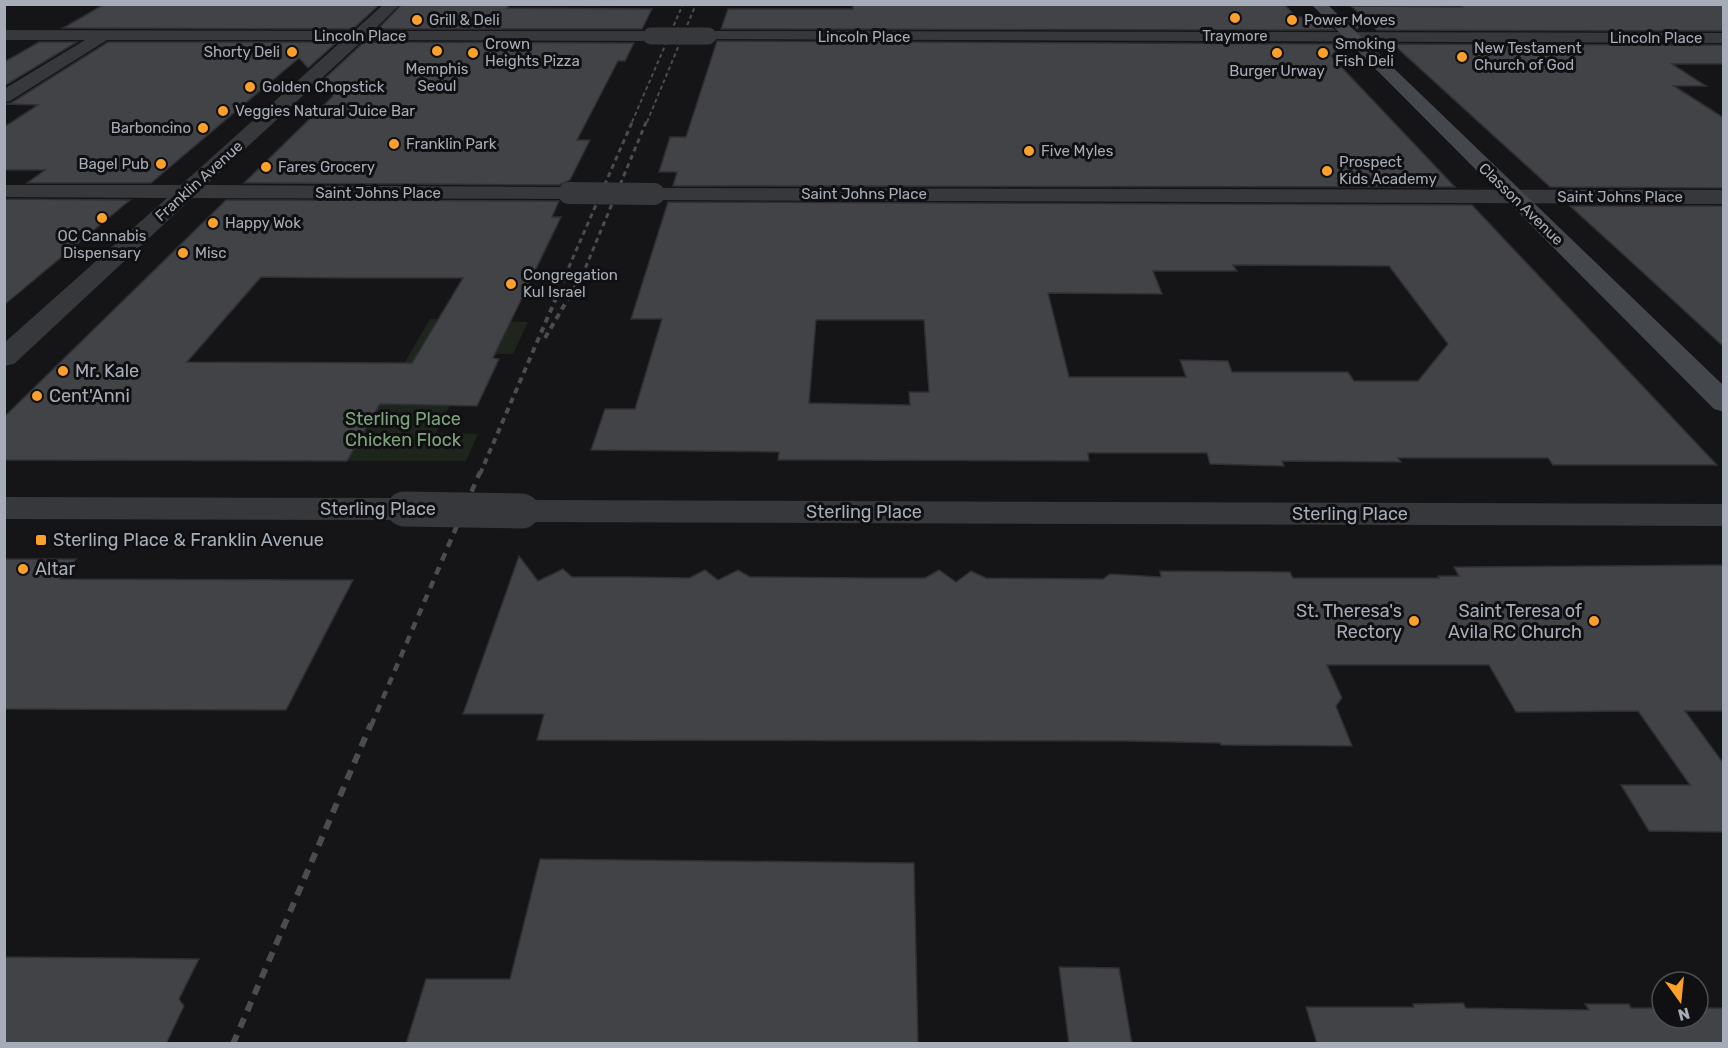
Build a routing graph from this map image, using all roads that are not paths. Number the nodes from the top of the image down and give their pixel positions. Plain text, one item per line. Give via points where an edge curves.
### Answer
1 (393, 4) edge
2 (1318, 4) edge
3 (4, 35) edge
4 (104, 35) junction
5 (359, 36) junction
6 (1353, 38) junction
7 (1724, 38) edge
8 (4, 97) edge
9 (4, 191) edge
10 (186, 192) junction
11 (1514, 197) junction
12 (1724, 197) edge
13 (4, 358) edge
14 (1724, 403) edge
15 (4, 508) edge
16 (1724, 515) edge

1 - 5 street, Franklin Avenue
2 - 6 street, Classon Avenue
3 - 4 street, Lincoln Place
4 - 5 street, Lincoln Place
4 - 8 street
5 - 6 street, Lincoln Place, bridge
5 - 10 street, Franklin Avenue
6 - 7 street, Lincoln Place
6 - 11 street, Classon Avenue
9 - 10 street, Saint Johns Place
10 - 11 street, Saint Johns Place, bridge
10 - 13 street, Franklin Avenue
11 - 12 street, Saint Johns Place
11 - 14 street, Classon Avenue
15 - 16 street, Sterling Place, bridge

